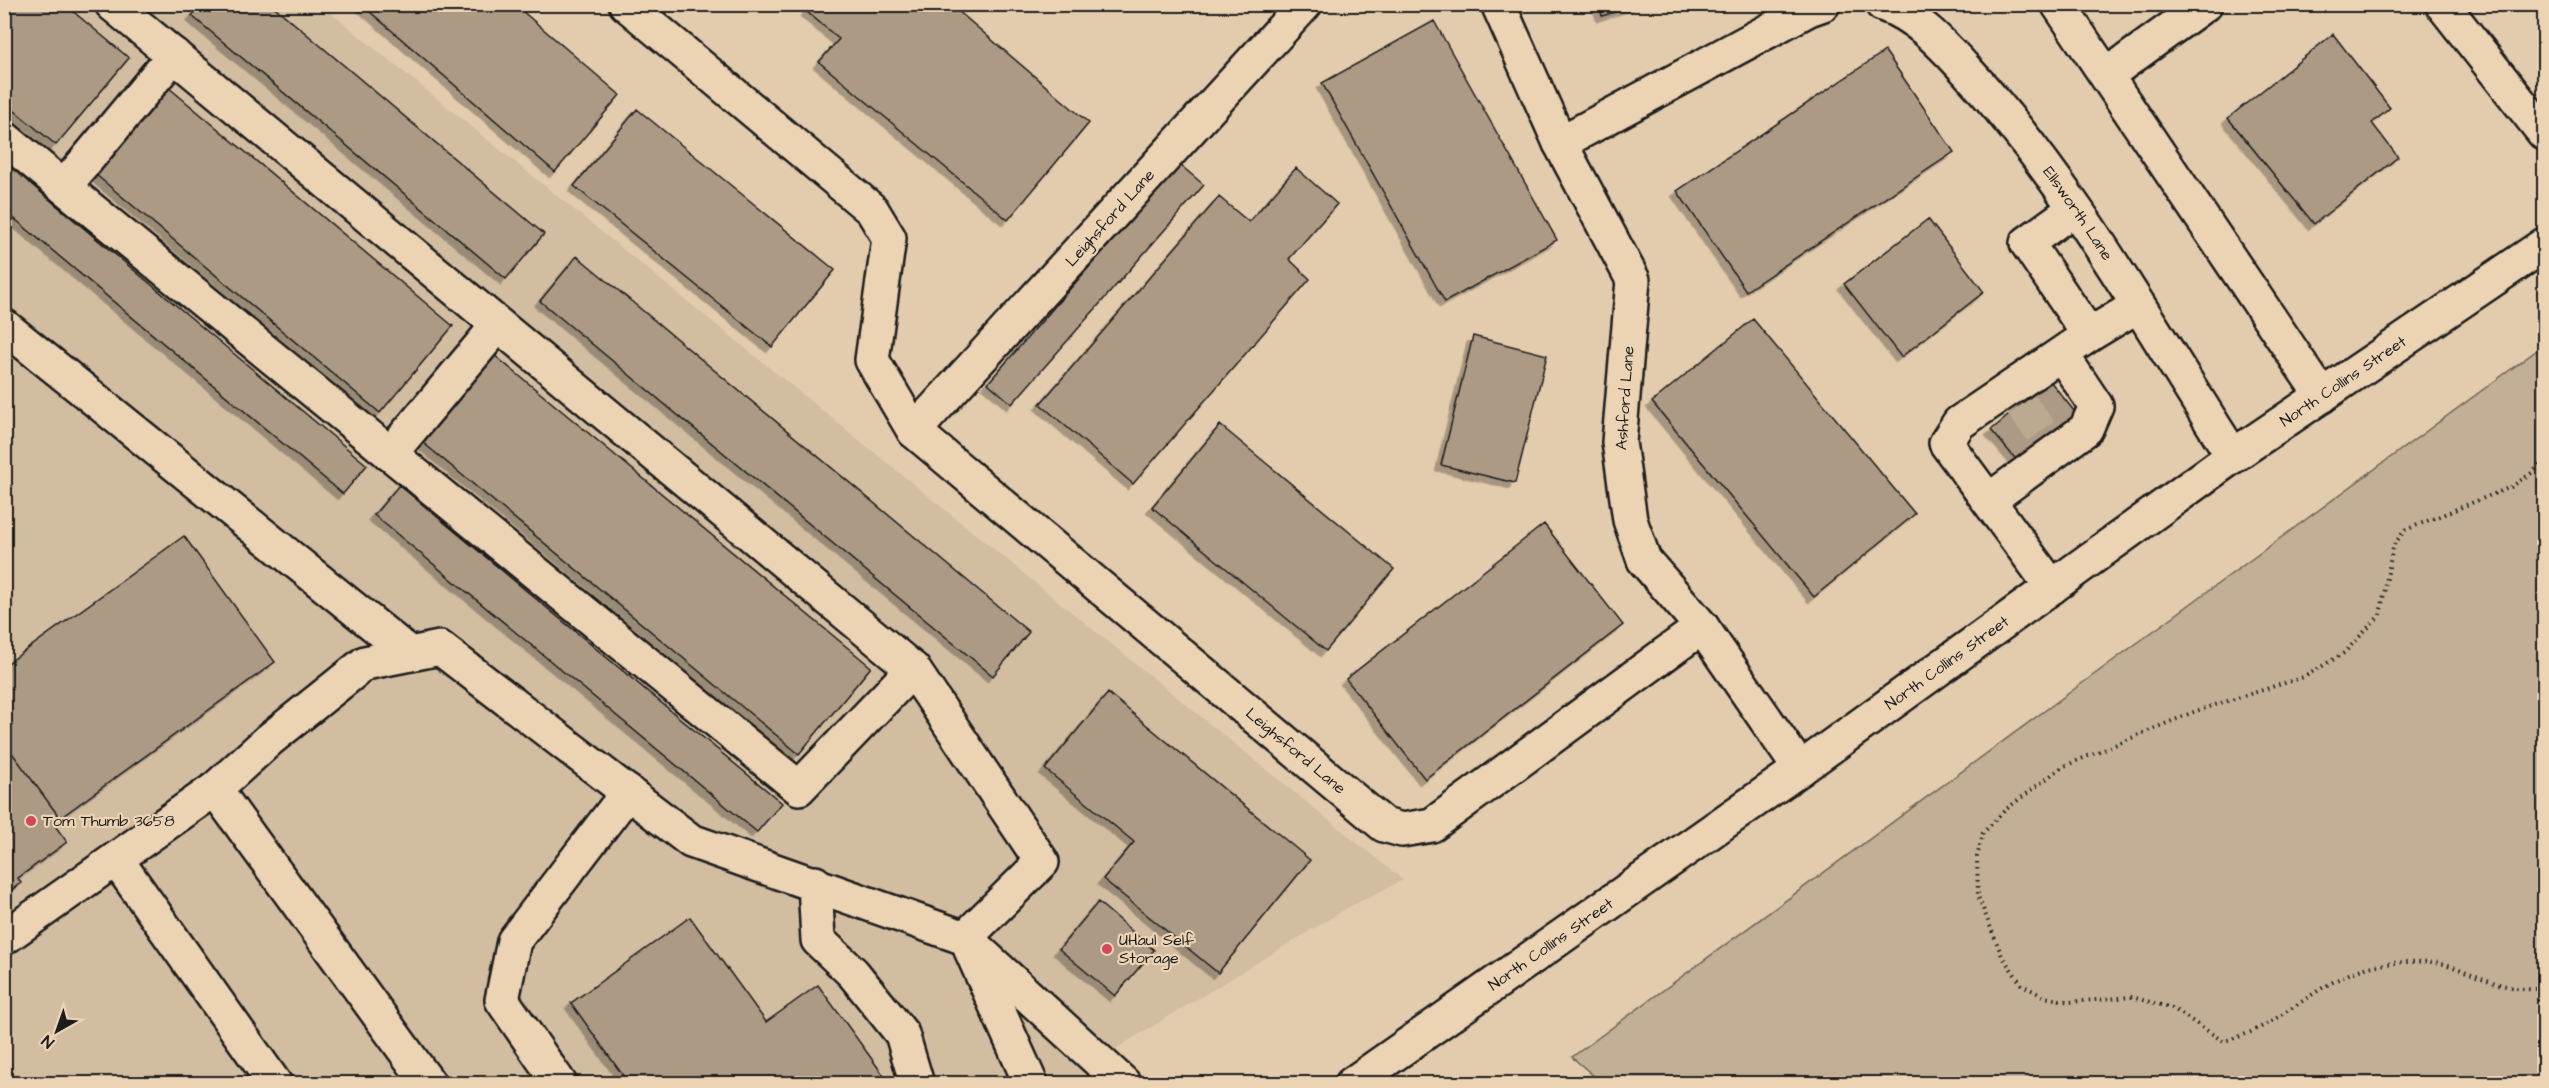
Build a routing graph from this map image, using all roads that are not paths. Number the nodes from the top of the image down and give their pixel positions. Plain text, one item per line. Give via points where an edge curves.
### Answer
1 (112, 4) edge
2 (626, 4) edge
3 (1305, 4) edge
4 (1498, 4) edge
5 (1823, 4) edge
6 (1882, 4) edge
7 (2058, 4) edge
8 (2205, 4) edge
9 (2442, 4) edge
10 (174, 55) junction
11 (2107, 75) junction
12 (2544, 134) edge
13 (4, 138) edge
14 (1560, 143) junction
15 (64, 186) junction
16 (2074, 210) junction
17 (2544, 245) edge
18 (2137, 306) junction
19 (498, 325) junction
20 (4, 326) edge
21 (2089, 335) junction
22 (2062, 355) junction
23 (2322, 396) junction
24 (914, 431) junction
25 (390, 454) junction
26 (2234, 456) junction
27 (1989, 500) junction
28 (2052, 587) junction
29 (1702, 627) junction
30 (410, 654) junction
31 (913, 669) junction
32 (1800, 769) junction
33 (215, 789) junction
34 (628, 792) junction
35 (116, 859) junction
36 (815, 883) junction
37 (4, 938) edge
38 (965, 938) junction
39 (275, 1083) edge
40 (429, 1083) edge
41 (560, 1083) edge
42 (917, 1083) edge
43 (1031, 1083) edge
44 (1124, 1083) edge
45 (1352, 1083) edge

1 - 10 main road
2 - 24 main road, Leighsford Lane via 872,210 889,238 872,360
3 - 24 main road, Leighsford Lane
4 - 14 main road, Ashford Lane
5 - 14 main road
6 - 16 main road, Ellsworth Lane via 1934,36 2011,120
7 - 11 main road
8 - 11 main road
9 - 12 main road
10 - 15 main road
10 - 19 main road
11 - 23 main road
13 - 15 main road
14 - 29 main road, Ashford Lane via 1633,280 1619,442 1630,520 1644,560
15 - 25 main road
16 - 18 main road, Ellsworth Lane
16 - 21 main road via 2027,243
17 - 23 main road, North Collins Street
18 - 21 main road
18 - 26 main road, Ellsworth Lane
19 - 25 main road
19 - 31 main road
20 - 30 main road
21 - 22 main road
22 - 27 main road via 2096,406 2086,429
22 - 27 main road via 2015,398 1959,423 1946,443
23 - 26 main road, North Collins Street
24 - 29 main road, Leighsford Lane via 1384,825 1402,830 1432,825
25 - 31 main road via 799,788
26 - 28 main road, North Collins Street
27 - 28 main road
28 - 32 main road, North Collins Street
29 - 32 main road, Ashford Lane
30 - 33 main road via 365,663
30 - 34 main road via 440,648
31 - 38 main road via 1042,862
32 - 45 main road, North Collins Street
33 - 35 main road
33 - 40 main road
34 - 36 main road via 691,841
34 - 41 main road via 514,941 502,1000
35 - 37 main road
35 - 39 main road
36 - 38 main road
36 - 42 main road via 818,940 853,973 902,1034
38 - 43 main road
38 - 44 main road

